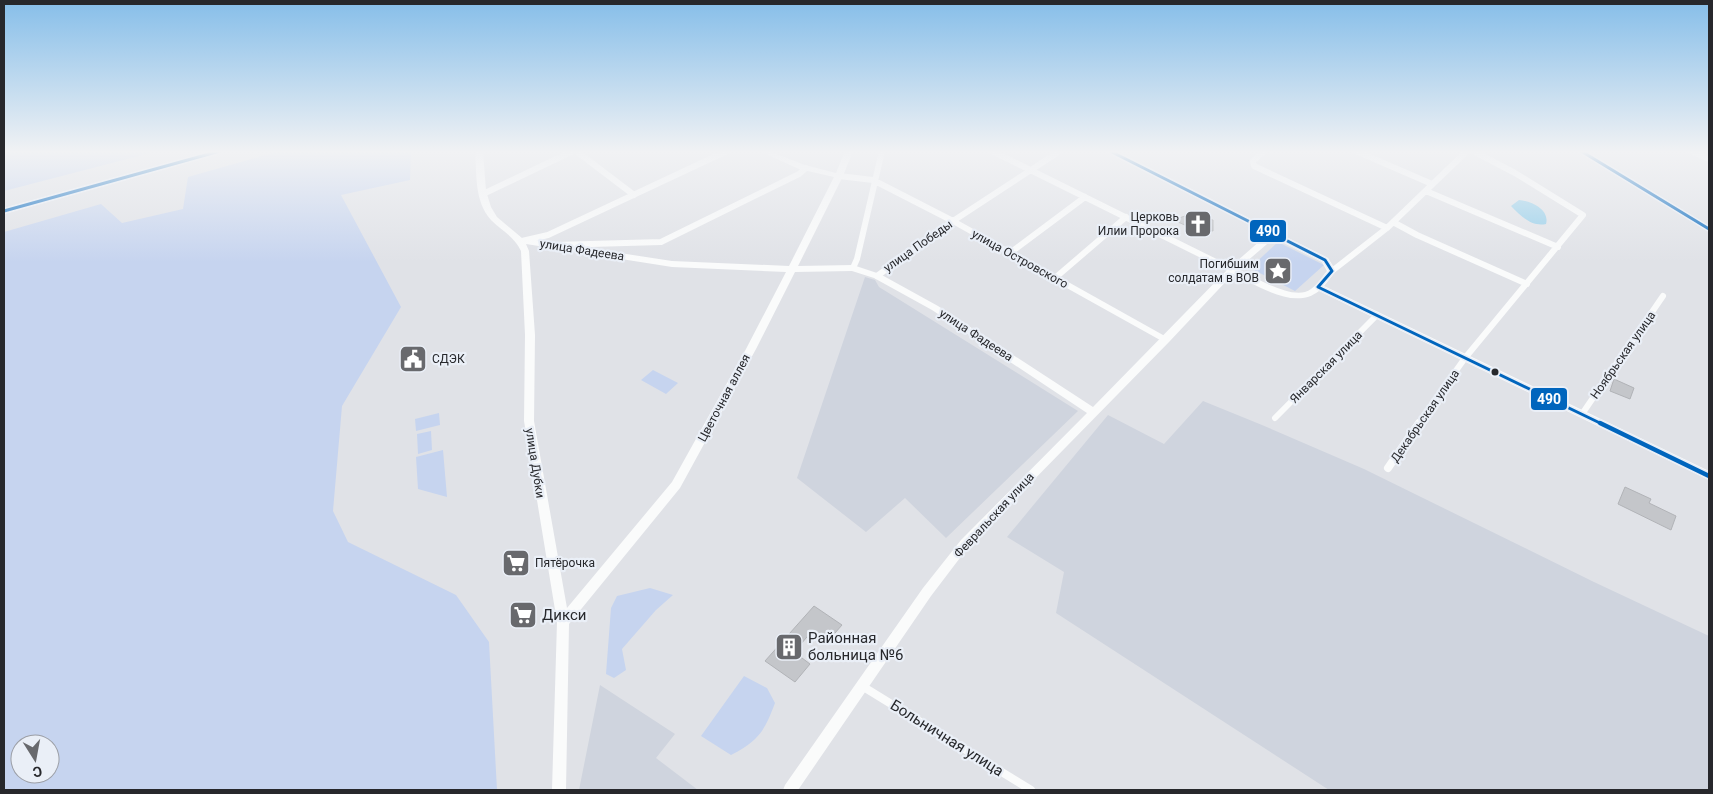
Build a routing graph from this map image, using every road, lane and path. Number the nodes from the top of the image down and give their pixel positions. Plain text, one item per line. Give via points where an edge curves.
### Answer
1 (61, 188) edge
2 (87, 188) edge
3 (482, 188) edge
4 (496, 188) edge
5 (625, 188) edge
6 (649, 188) edge
7 (770, 188) edge
8 (833, 188) edge
9 (871, 188) edge
10 (889, 188) edge
11 (1002, 188) edge
12 (1066, 188) edge
13 (1183, 188) edge
14 (1301, 188) edge
15 (1429, 188) edge
16 (1539, 188) edge
17 (1642, 188) edge
18 (1426, 191) junction
19 (483, 194) junction
20 (634, 195) junction
21 (1085, 197) junction
22 (4, 204) edge
23 (4, 211) edge
24 (1126, 218) junction
25 (953, 221) junction
26 (1393, 222) junction
27 (1387, 228) junction
28 (1709, 229) edge
29 (1273, 234) junction
30 (522, 241) junction
31 (555, 245) junction
32 (1558, 248) junction
33 (1010, 253) junction
34 (853, 268) junction
35 (791, 269) junction
36 (1232, 270) junction
37 (1332, 272) junction
38 (876, 276) junction
39 (1055, 278) junction
40 (1527, 284) junction
41 (1318, 287) junction
42 (1664, 296) dead end
43 (1377, 315) junction
44 (1166, 340) junction
45 (1465, 358) junction
46 (1094, 413) junction
47 (1582, 414) junction
48 (1274, 418) dead end
49 (1388, 468) dead end
50 (1709, 476) edge
51 (563, 622) junction
52 (862, 686) junction
53 (559, 790) edge
54 (790, 790) edge
55 (1031, 790) edge

1 - 22 highway
2 - 23 highway
3 - 19 street
4 - 19 street
5 - 20 street
6 - 20 street
7 - 31 street via 661,242
8 - 35 street, Цветочная аллея
9 - 34 street
10 - 25 street, улица Островского
11 - 25 street, улица Победы
12 - 21 street
13 - 29 street
14 - 27 street
15 - 18 street
16 - 32 street, Декабрьская улица via 1583,215
17 - 28 street
18 - 26 street
18 - 32 street
19 - 30 street via 491,215
20 - 30 street via 548,235
21 - 24 street
21 - 33 street
24 - 36 street
24 - 39 street
25 - 33 street, улица Островского
25 - 38 street, улица Победы
26 - 27 street
26 - 40 street
27 - 37 street
29 - 36 street, Февральская улица
29 - 37 street via 1325,260
30 - 31 street, улица Фадеева
30 - 51 street, улица Дубки via 530,335 529,421
31 - 35 street, улица Фадеева via 672,264
32 - 40 street, Декабрьская улица
33 - 39 street, улица Островского
34 - 35 street, улица Фадеева
34 - 38 street, улица Фадеева
35 - 51 street, Цветочная аллея via 719,410 676,485
36 - 41 street via 1287,294 1308,294
36 - 44 street, Февральская улица
37 - 41 street
38 - 46 street, улица Фадеева via 935,308
39 - 44 street, улица Островского
40 - 45 street, Декабрьская улица
41 - 43 street
42 - 47 street, Ноябрьская улица
43 - 45 street
43 - 48 street, Январская улица
44 - 46 street, Февральская улица
45 - 47 street
45 - 49 street, Декабрьская улица
46 - 52 street, Февральская улица via 965,543
47 - 50 street
51 - 53 street, улица Дубки
52 - 54 street, Февральская улица
52 - 55 street, Больничная улица

